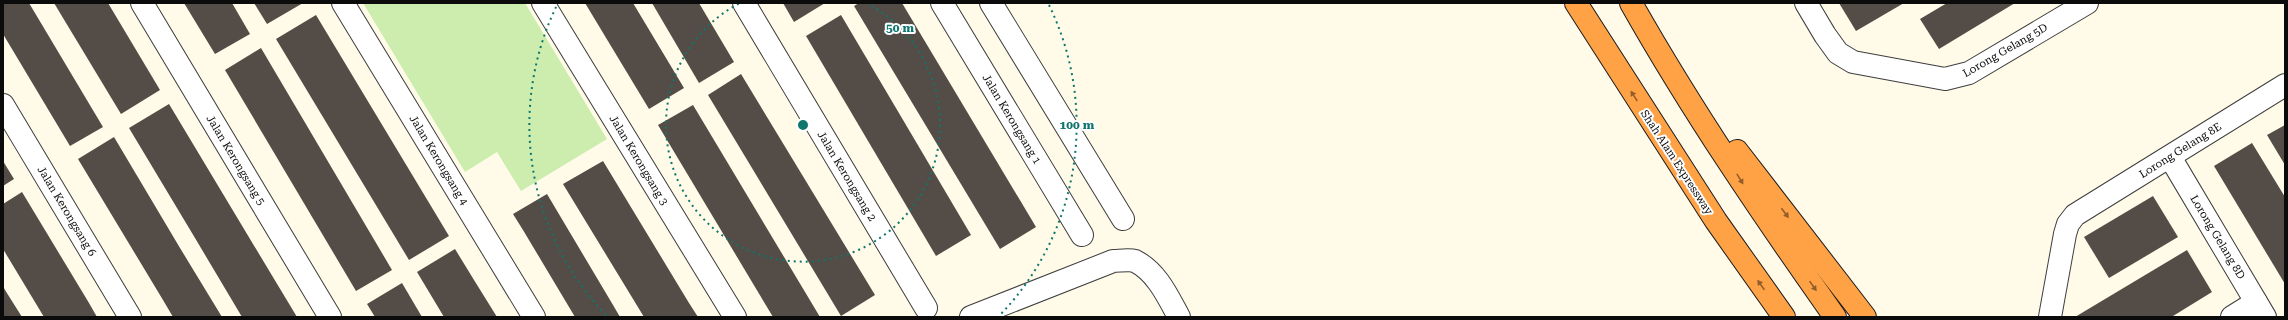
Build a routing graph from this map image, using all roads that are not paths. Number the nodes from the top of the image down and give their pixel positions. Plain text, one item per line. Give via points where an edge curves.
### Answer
1 (142, 3) edge
2 (343, 3) edge
3 (543, 3) edge
4 (744, 3) edge
5 (942, 3) edge
6 (991, 3) edge
7 (1576, 3) edge
8 (1631, 3) edge
9 (1806, 3) edge
10 (2087, 3) edge
11 (1650, 37) junction
12 (2285, 85) edge
13 (3, 105) edge
14 (2170, 157) junction
15 (1122, 219) dead end
16 (1082, 235) dead end
17 (926, 308) dead end
18 (2261, 310) edge
19 (130, 317) edge
20 (330, 317) edge
21 (534, 317) edge
22 (735, 317) edge
23 (971, 317) edge
24 (1179, 317) edge
25 (1784, 317) edge
26 (1834, 317) edge
27 (1865, 317) edge
28 (2050, 317) edge
29 (2232, 317) edge

1 - 20 street, Jalan Kerongsang 5
2 - 21 street, Jalan Kerongsang 4
3 - 22 street, Jalan Kerongsang 3
4 - 17 street, Jalan Kerongsang 2
5 - 16 street, Jalan Kerongsang 1
6 - 15 street
25 -> 7 highway, Shah Alam Expressway via 1716,221
8 - 11 highway
9 - 10 street, Lorong Gelang 5D via 1824,35 1838,53 1853,62 1946,79 1968,73
11 -> 26 highway via 1764,217
11 -> 27 highway
12 - 14 street, Lorong Gelang 8E
13 - 19 street, Jalan Kerongsang 6
14 - 18 street, Lorong Gelang 8D
14 - 28 street, Lorong Gelang 8E via 2074,215 2065,234
18 - 29 street
23 - 24 street via 1113,261 1134,261 1146,269 1163,287

